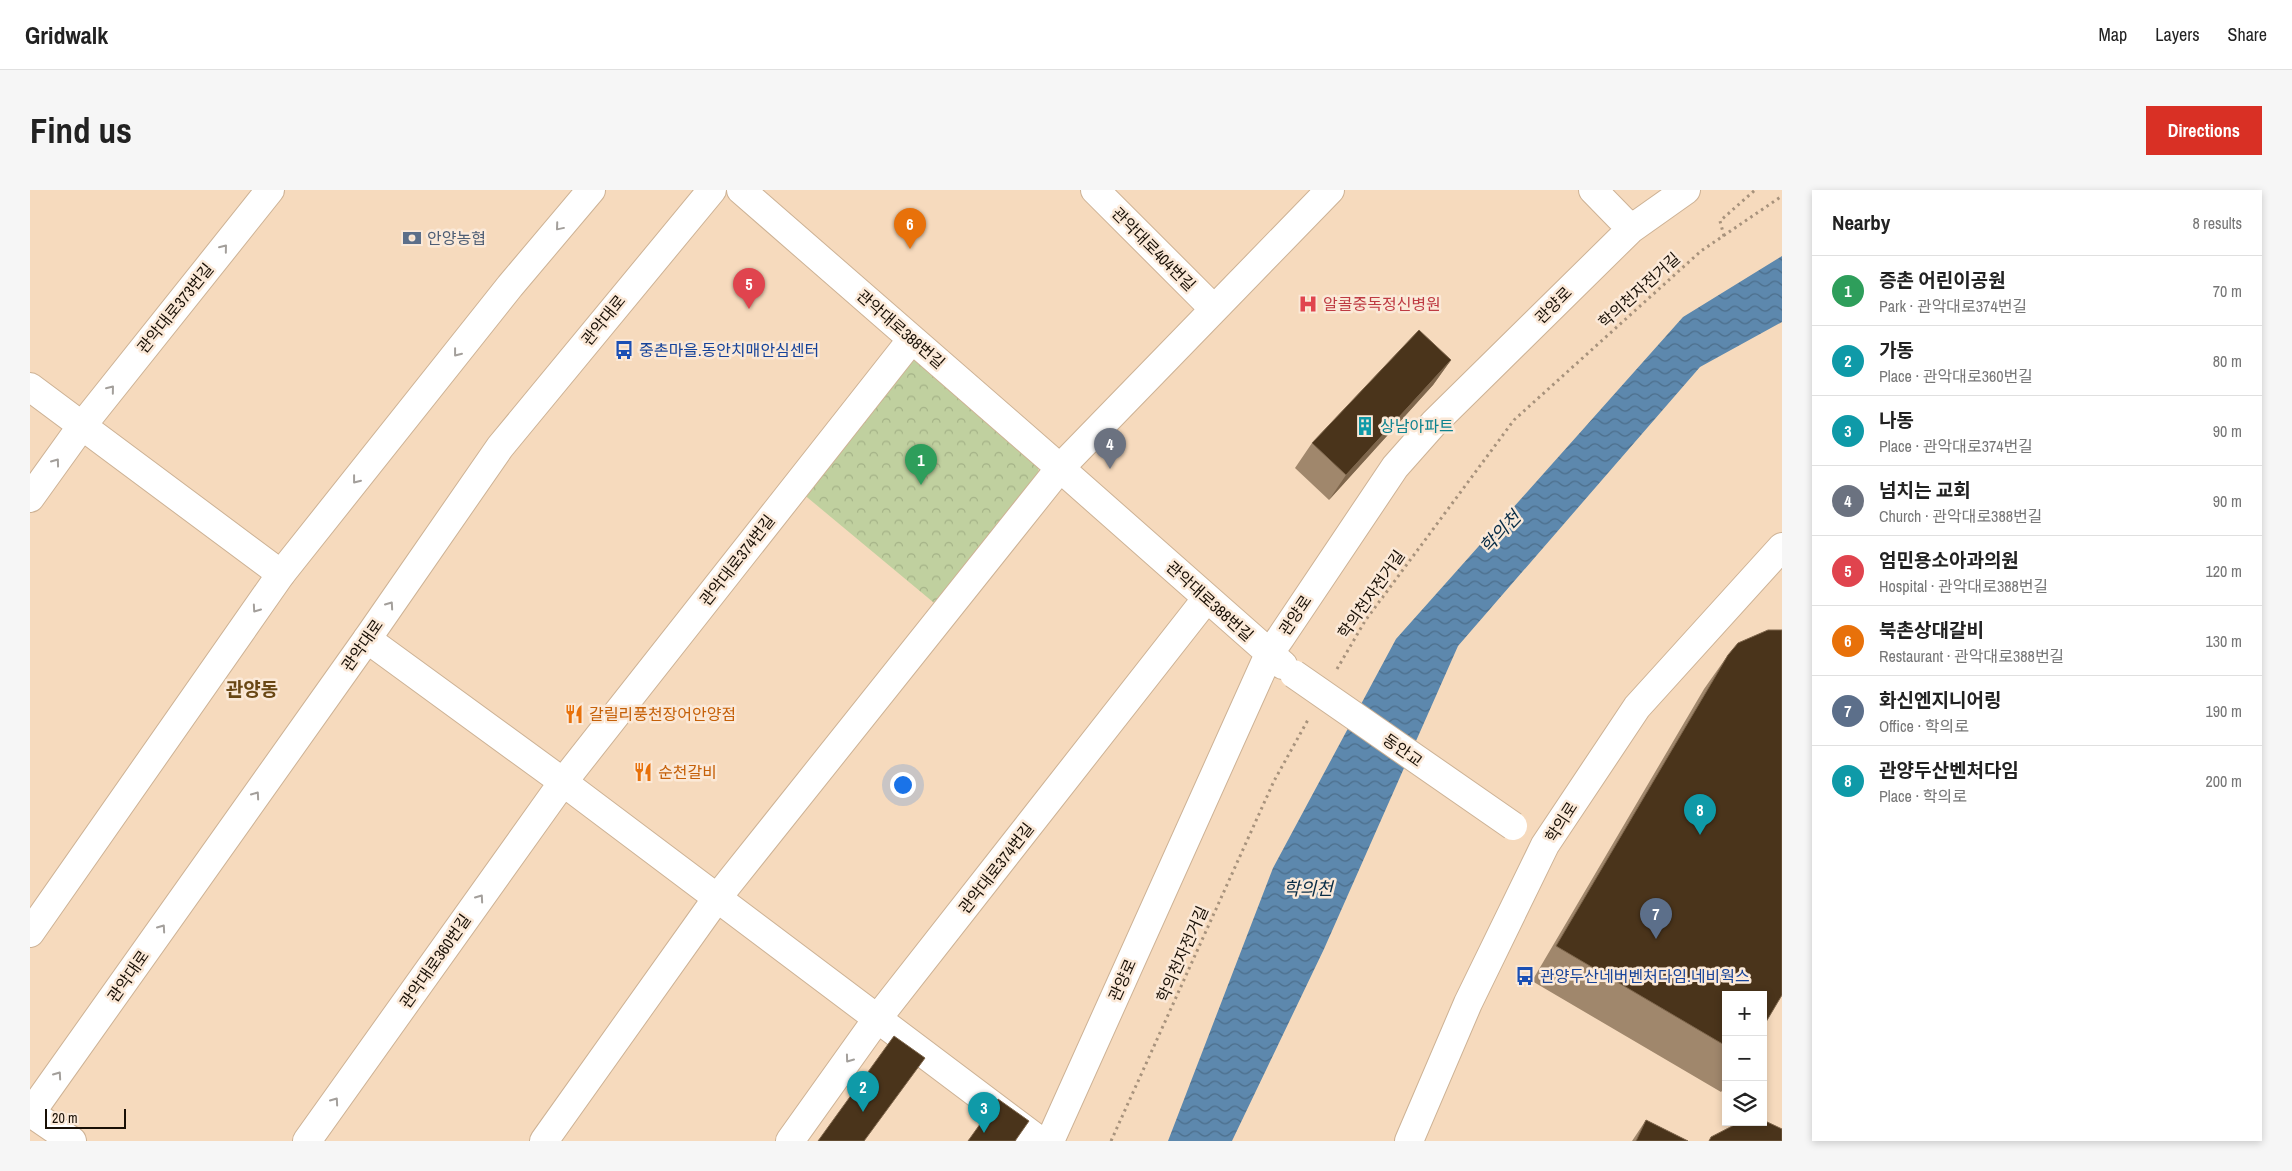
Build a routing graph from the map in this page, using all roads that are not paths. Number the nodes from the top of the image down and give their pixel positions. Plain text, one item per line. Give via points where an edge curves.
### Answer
1 (270, 190) edge
2 (591, 190) edge
3 (712, 190) edge
4 (741, 190) edge
5 (1095, 190) edge
6 (1330, 190) edge
7 (1593, 190) edge
8 (1686, 190) edge
9 (1631, 228) junction
10 (1214, 309) junction
11 (912, 339) junction
12 (30, 387) edge
13 (81, 427) junction
14 (1060, 468) junction
15 (30, 498) edge
16 (1782, 547) edge
17 (281, 574) junction
18 (1207, 598) junction
19 (367, 639) junction
20 (1269, 654) junction
21 (1294, 674) joint
22 (563, 782) junction
23 (1545, 846) junction
24 (716, 898) junction
25 (30, 933) edge
26 (877, 1020) junction
27 (31, 1114) edge
28 (72, 1141) edge
29 (307, 1141) edge
30 (544, 1141) edge
31 (790, 1141) edge
32 (1040, 1141) edge
33 (1050, 1141) edge
34 (1409, 1141) edge

13 -> 1 street, 관악대로373번길
2 -> 17 street via 504,293
19 -> 3 street, 관악대로 via 500,447
4 - 11 street, 관악대로388번길
5 - 10 street, 관악대로404번길
6 - 10 street
7 - 9 street
8 - 9 street, 관양로
9 - 20 street, 관양로 via 1434,422 1395,467
10 - 14 street
11 - 14 street, 관악대로388번길
11 - 22 street, 관악대로374번길
12 - 13 street
15 -> 13 street, 관악대로373번길
13 - 17 street
14 - 18 street, 관악대로388번길
14 - 24 street
16 - 23 street, 학의로 via 1637,707
17 -> 25 street
18 - 20 street, 관악대로388번길
18 - 26 street, 관악대로374번길
19 - 22 street
27 -> 19 street, 관악대로
20 - 21 street, 관악대로388번길
20 - 33 street, 관양로
21 - 23 street, 동안교, bridge
22 - 24 street
29 -> 22 street, 관악대로360번길
23 - 34 street, 학의로 via 1468,1003
24 - 26 street
24 - 30 street
26 -> 31 street
26 - 32 street
27 - 28 street

